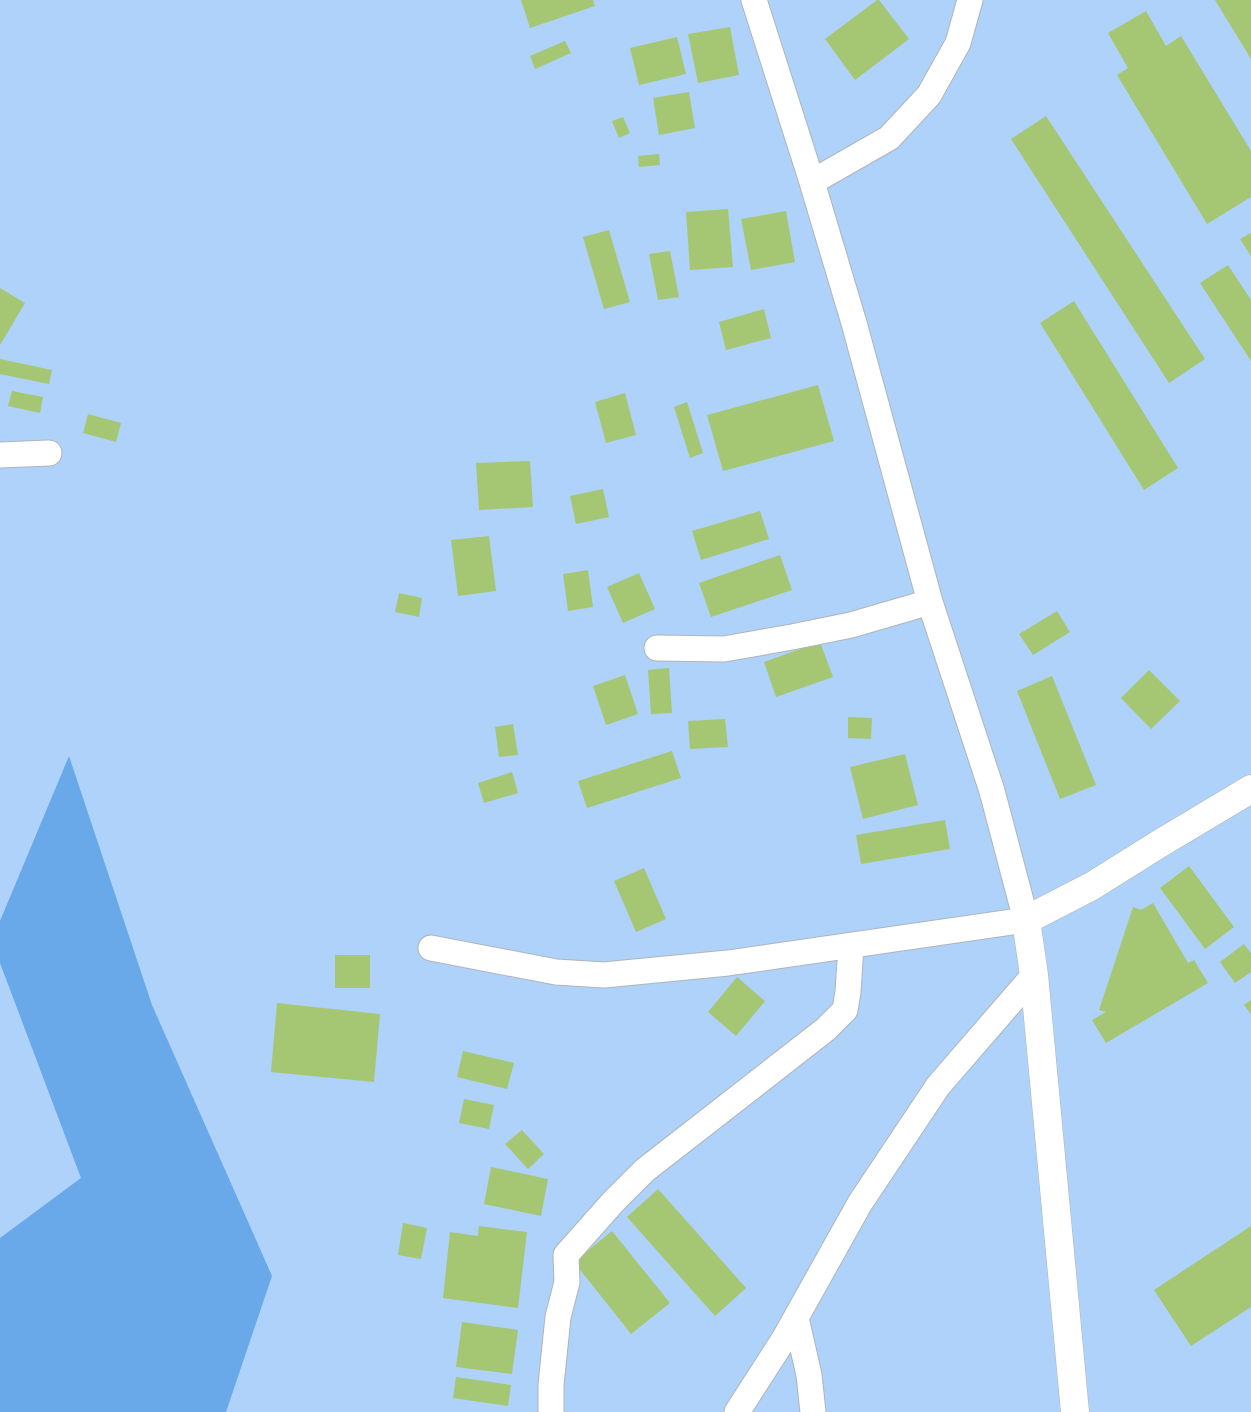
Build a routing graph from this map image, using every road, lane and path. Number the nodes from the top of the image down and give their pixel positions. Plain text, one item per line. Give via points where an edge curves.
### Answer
1 (754, 0) edge
2 (970, 0) edge
3 (812, 182) junction
4 (49, 453) dead end
5 (0, 456) edge
6 (930, 602) junction
7 (657, 648) dead end
8 (1251, 789) edge
9 (1026, 920) junction
10 (851, 946) junction
11 (431, 948) dead end
12 (1034, 975) junction
13 (796, 1318) junction
14 (552, 1412) edge
15 (737, 1412) edge
16 (813, 1412) edge
17 (1075, 1412) edge

1 - 3 street
2 - 3 street via 958,42 929,95 889,138
3 - 6 street
4 - 5 street
6 - 7 street via 851,625 734,648
6 - 9 street via 992,790
8 - 9 street via 1092,886
9 - 10 street
9 - 12 street
10 - 11 street via 728,963 604,975 556,972
10 - 14 street via 845,1010 826,1029 645,1170 566,1255
12 - 13 street via 938,1086 860,1203
12 - 17 street
13 - 15 street
13 - 16 street via 809,1375

